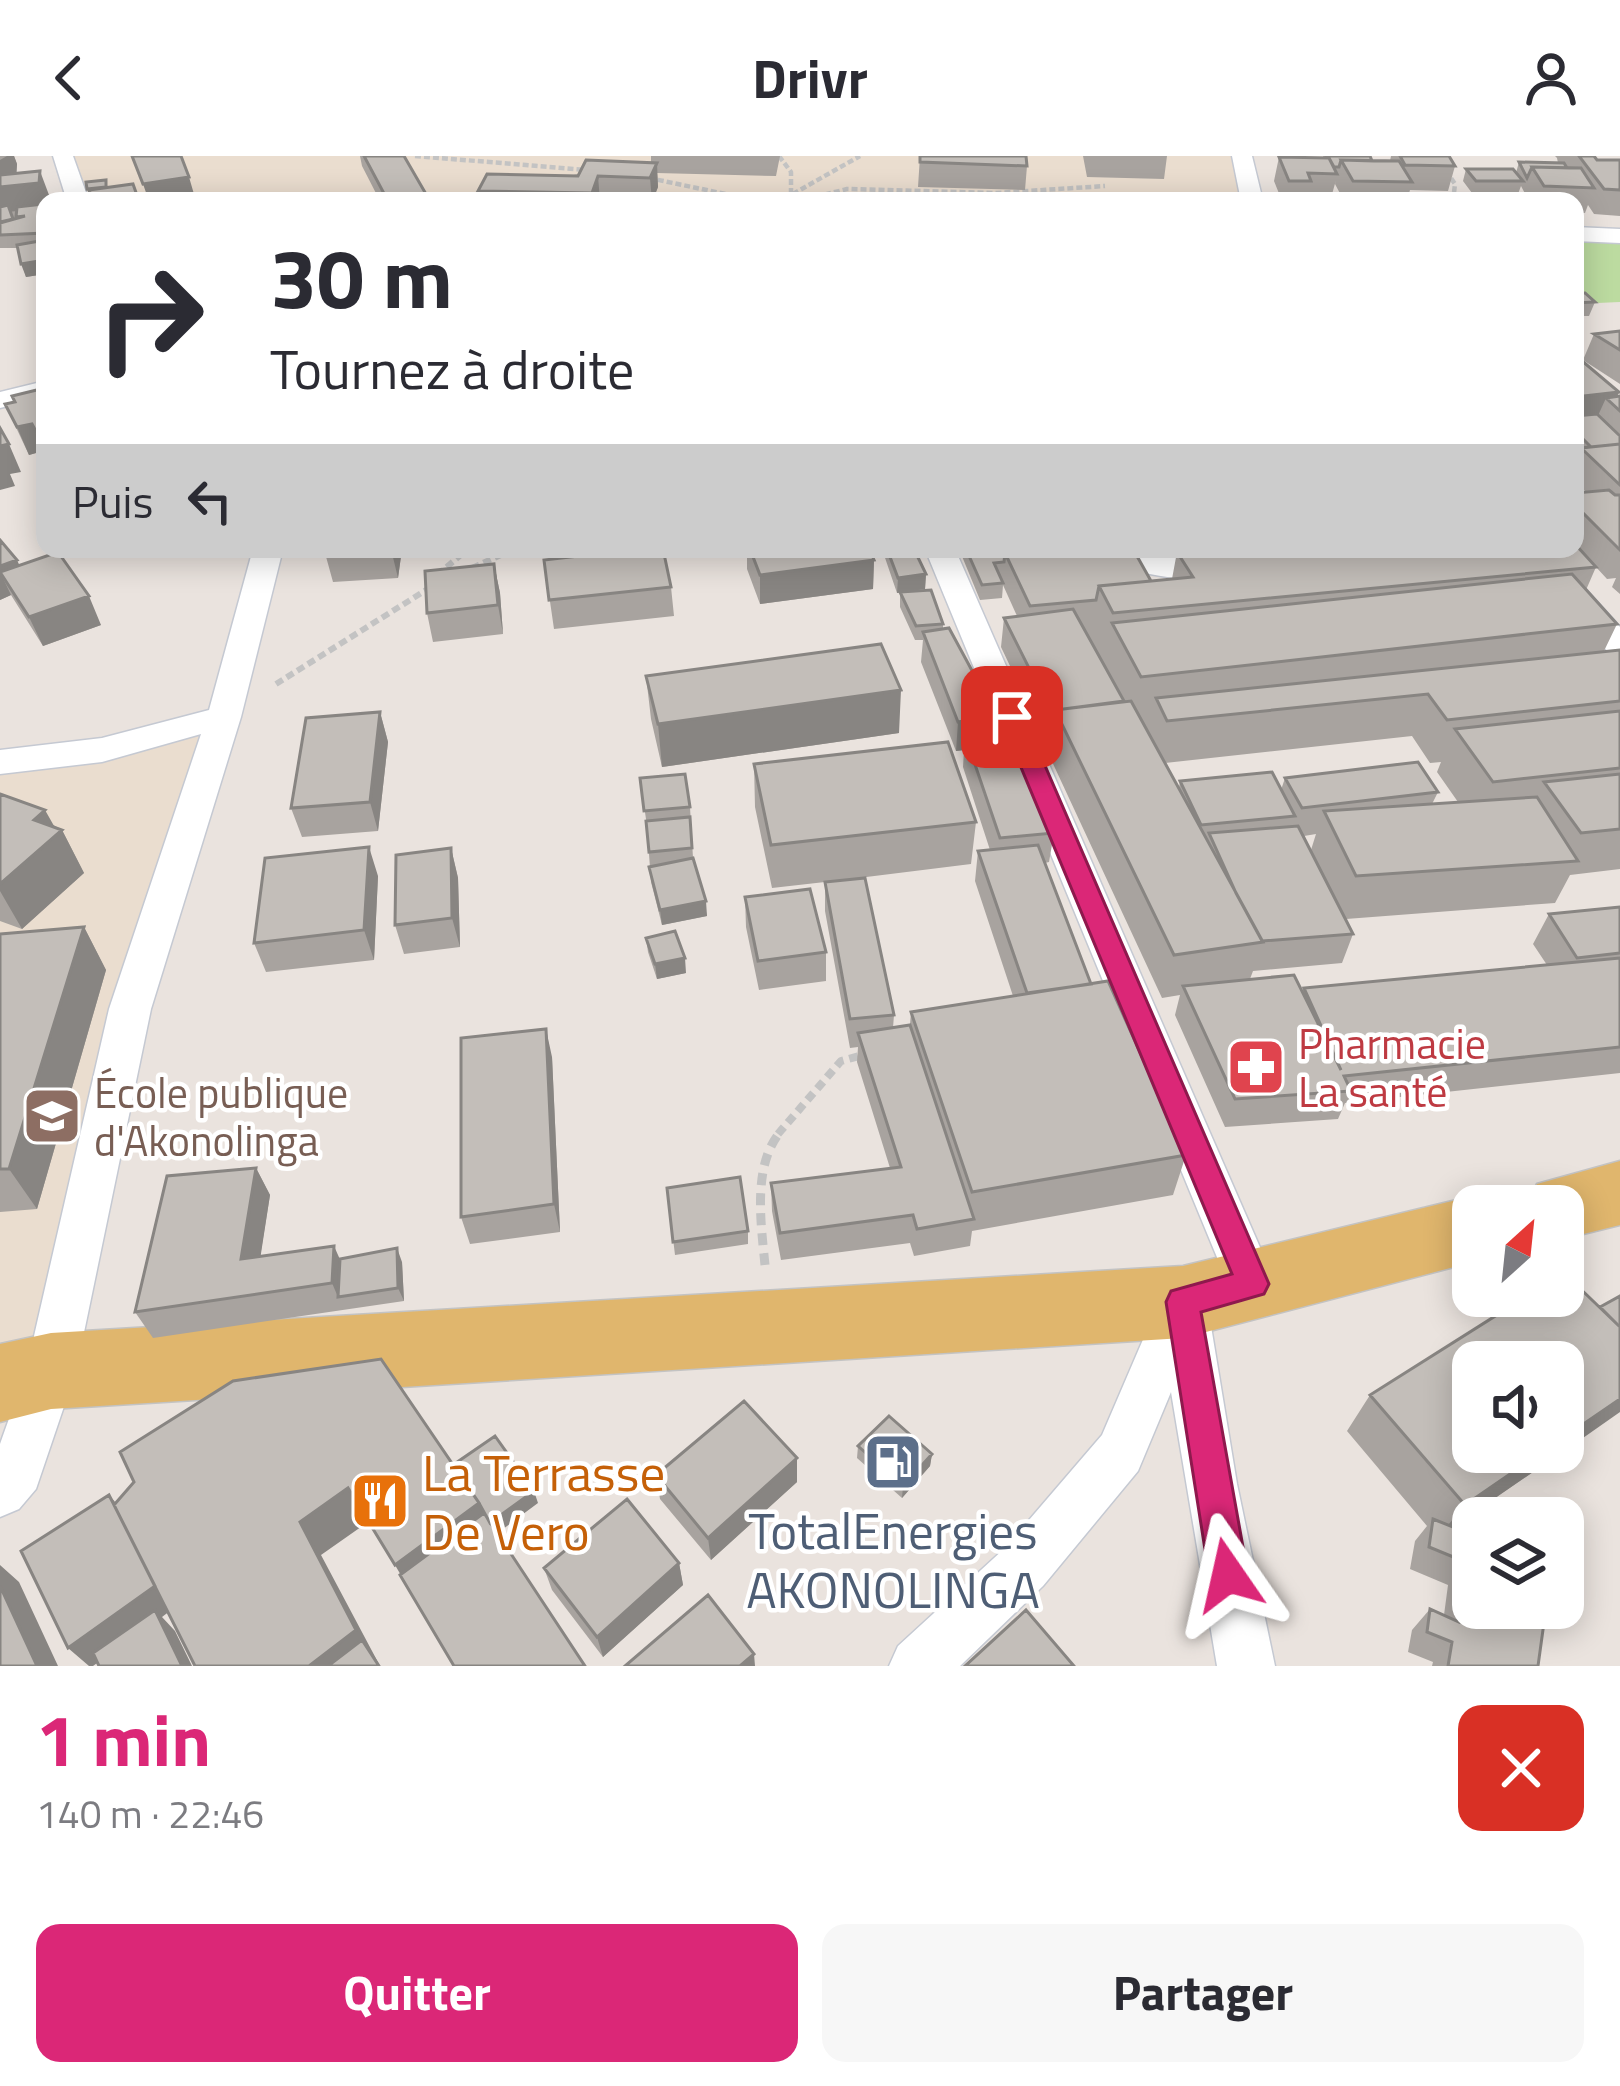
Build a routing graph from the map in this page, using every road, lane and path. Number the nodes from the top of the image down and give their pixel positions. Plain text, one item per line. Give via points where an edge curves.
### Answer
1 (63, 156) edge
2 (416, 156) edge
3 (778, 156) edge
4 (860, 156) edge
5 (1242, 156) edge
6 (1429, 162) edge
7 (588, 170) edge
8 (631, 174) edge
9 (1105, 186) dead end
10 (75, 192) edge
11 (704, 192) edge
12 (794, 192) edge
13 (806, 192) edge
14 (831, 192) edge
15 (959, 192) edge
16 (1012, 192) edge
17 (1250, 192) edge
18 (1454, 192) edge
19 (1584, 234) edge
20 (1620, 236) edge
21 (36, 391) edge
22 (0, 400) edge
23 (266, 558) edge
24 (457, 558) edge
25 (494, 558) edge
26 (943, 558) edge
27 (1121, 558) edge
28 (1539, 558) edge
29 (1253, 570) edge
30 (415, 594) junction
31 (1620, 646) edge
32 (224, 717) junction
33 (0, 762) edge
34 (887, 1049) edge
35 (1620, 1192) edge
36 (1584, 1201) edge
37 (1452, 1234) edge
38 (1218, 1293) junction
39 (772, 1327) junction
40 (25, 1377) edge
41 (0, 1490) edge
42 (919, 1666) edge
43 (1246, 1666) edge

1 - 10 street
2 - 7 path
3 - 12 path
4 - 13 path
5 - 17 street
6 - 18 path
8 - 11 path
9 - 16 path
14 - 15 path
19 - 20 street
21 - 22 street
23 - 32 street
24 - 30 path
25 - 30 path
26 - 38 street
27 - 29 street
28 - 31 street
30 - 32 path
32 - 33 street via 102,750
32 - 40 street
34 - 39 path via 841,1061 768,1146 760,1210
35 - 36 main road
37 - 38 main road
38 - 39 main road
38 - 42 street via 1120,1453 1024,1567
38 - 43 street via 1210,1484
39 - 40 main road
40 - 41 street via 17,1471

